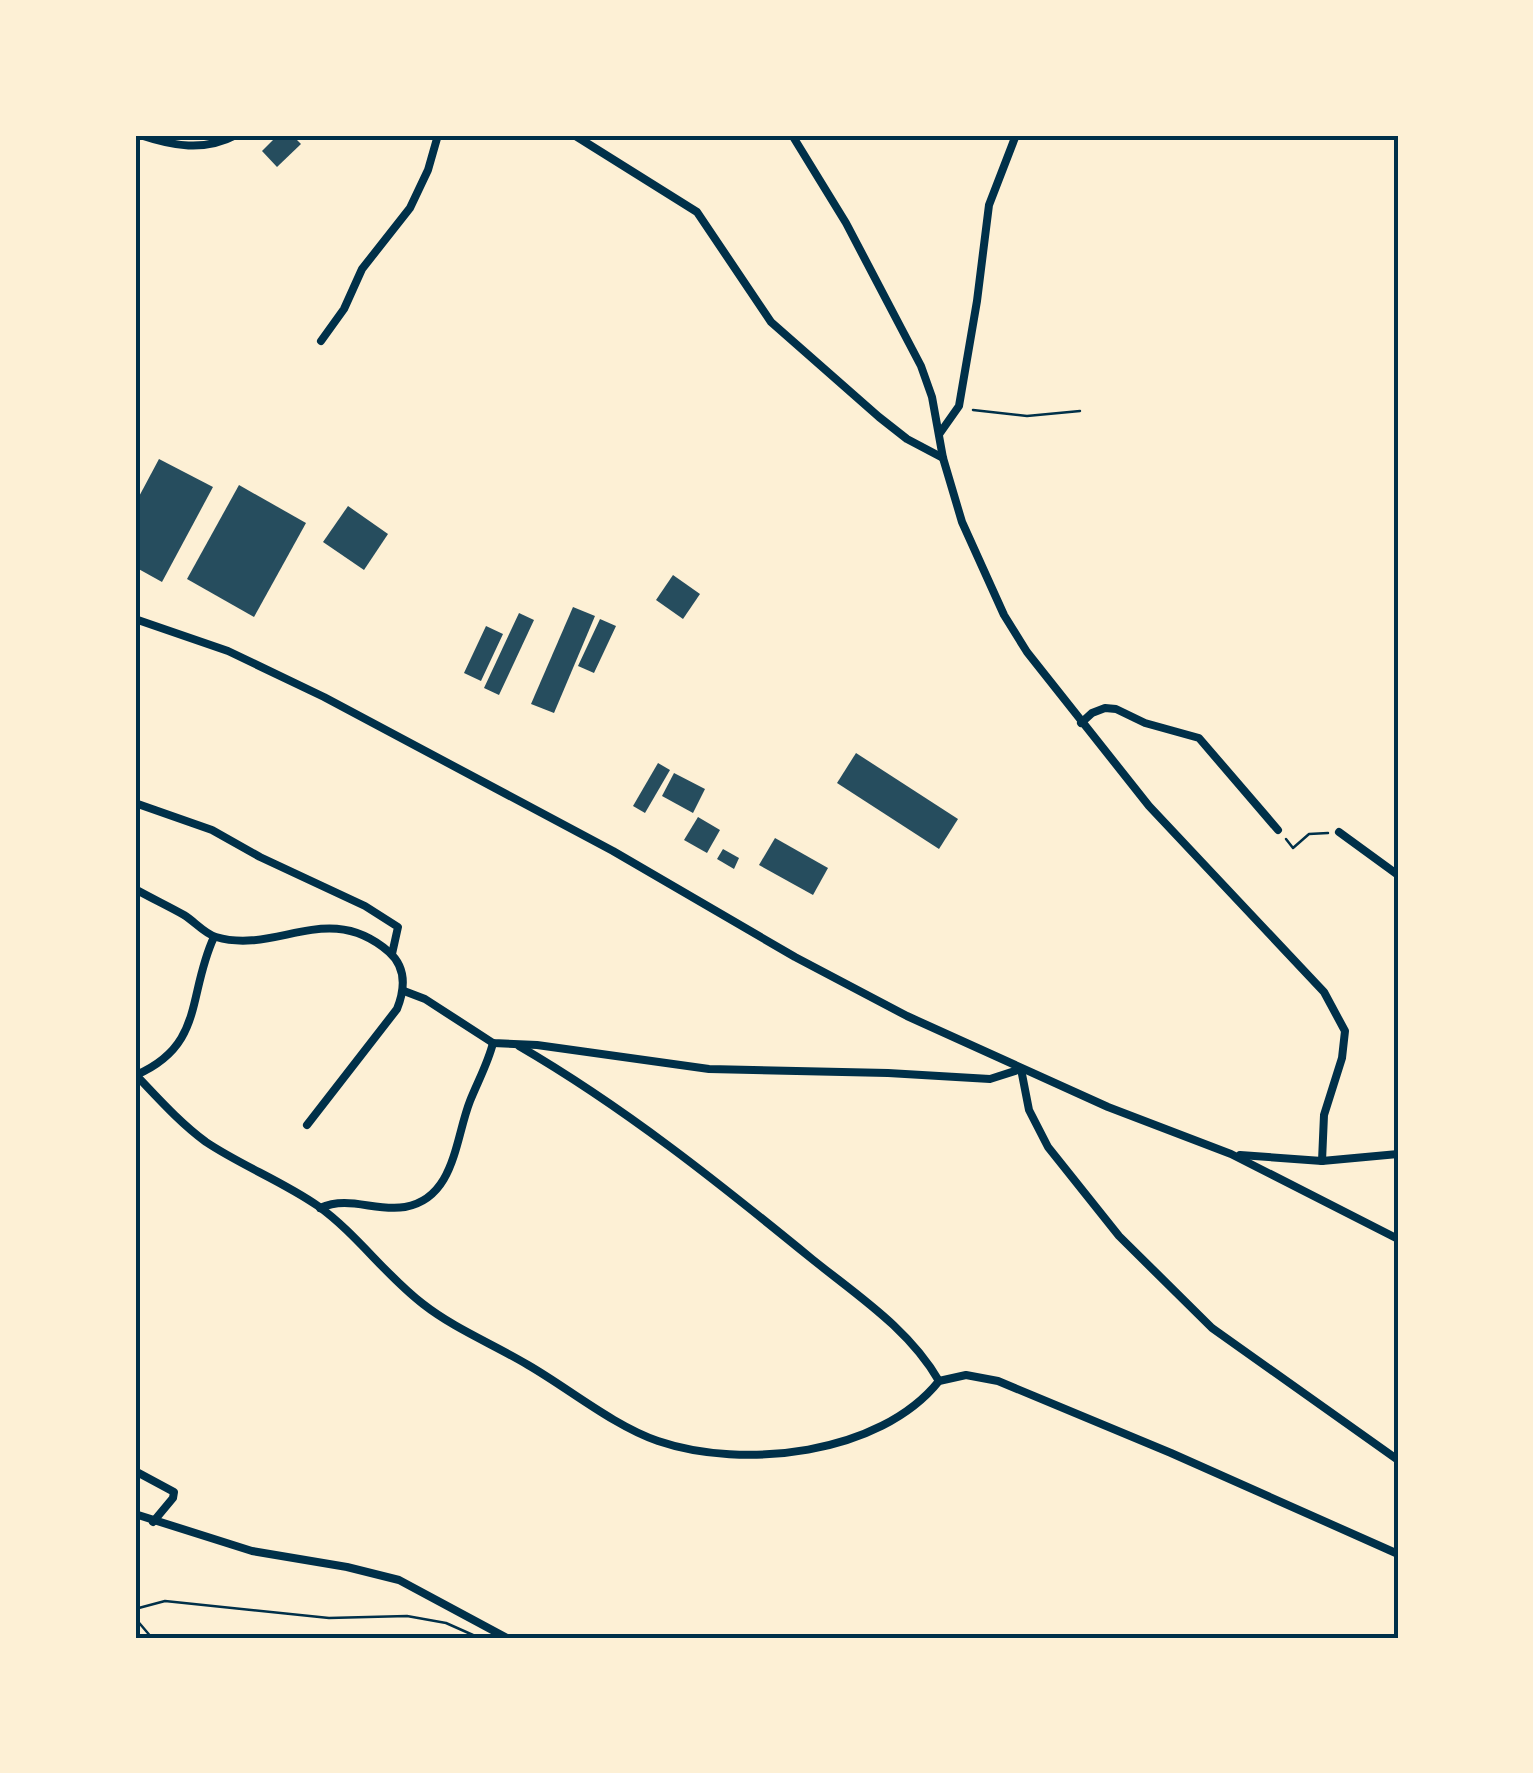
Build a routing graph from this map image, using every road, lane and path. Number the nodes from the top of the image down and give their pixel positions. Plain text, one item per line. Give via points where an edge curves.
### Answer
1 (140, 135) edge
2 (236, 135) edge
3 (574, 135) edge
4 (792, 135) edge
5 (1016, 135) edge
6 (436, 136) edge
7 (320, 341) dead end
8 (959, 406) junction
9 (1080, 411) dead end
10 (940, 432) junction
11 (943, 458) junction
12 (135, 619) edge
13 (1081, 723) junction
14 (135, 804) edge
15 (1278, 830) joint
16 (1339, 832) joint
17 (1398, 875) edge
18 (135, 890) edge
19 (214, 937) junction
20 (392, 954) junction
21 (404, 991) junction
22 (493, 1043) junction
23 (516, 1044) junction
24 (1021, 1069) junction
25 (136, 1075) edge
26 (307, 1125) dead end
27 (1231, 1154) junction
28 (1398, 1154) edge
29 (1322, 1161) junction
30 (320, 1208) junction
31 (1398, 1238) edge
32 (939, 1381) junction
33 (1398, 1460) edge
34 (135, 1471) edge
35 (135, 1514) edge
36 (153, 1522) junction
37 (1398, 1554) edge
38 (135, 1609) edge
39 (135, 1618) edge
40 (476, 1636) edge
41 (152, 1638) edge
42 (508, 1638) edge

1 - 2 street via 200,147
3 - 11 street via 697,212 771,322 892,428
4 - 10 street via 906,336
5 - 8 street via 989,204
6 - 7 street via 410,208 362,269 344,310
8 - 9 path via 1028,416
8 - 10 street
10 - 11 street
11 - 13 street via 962,522 1004,615
12 - 24 street via 324,697 598,842 795,957
13 - 15 street via 1092,713 1116,709 1200,738
13 - 29 street via 1334,1006 1345,1044 1324,1115
14 - 20 street via 212,830 366,906 398,927
15 - 16 path via 1293,848 1309,834
16 - 17 street
18 - 19 street
19 - 20 street via 350,930
19 - 25 street via 180,1043
20 - 21 street
21 - 22 street
21 - 26 street via 388,1023
22 - 23 street
22 - 30 street via 455,1156 430,1197 402,1208 346,1201
23 - 24 street via 709,1069 990,1079
23 - 32 street via 615,1105 789,1240 914,1342
24 - 27 street
24 - 33 street via 1029,1110 1048,1147 1119,1236 1212,1328
25 - 30 street via 208,1142
27 - 29 street
27 - 31 street
28 - 29 street
30 - 32 street via 424,1306 654,1440 703,1454 740,1456 838,1442 887,1423
32 - 37 street via 966,1375 998,1381
34 - 36 street via 174,1492
35 - 36 street
36 - 42 street via 252,1552 399,1580
38 - 40 path via 165,1601 329,1618 407,1616
39 - 41 path

